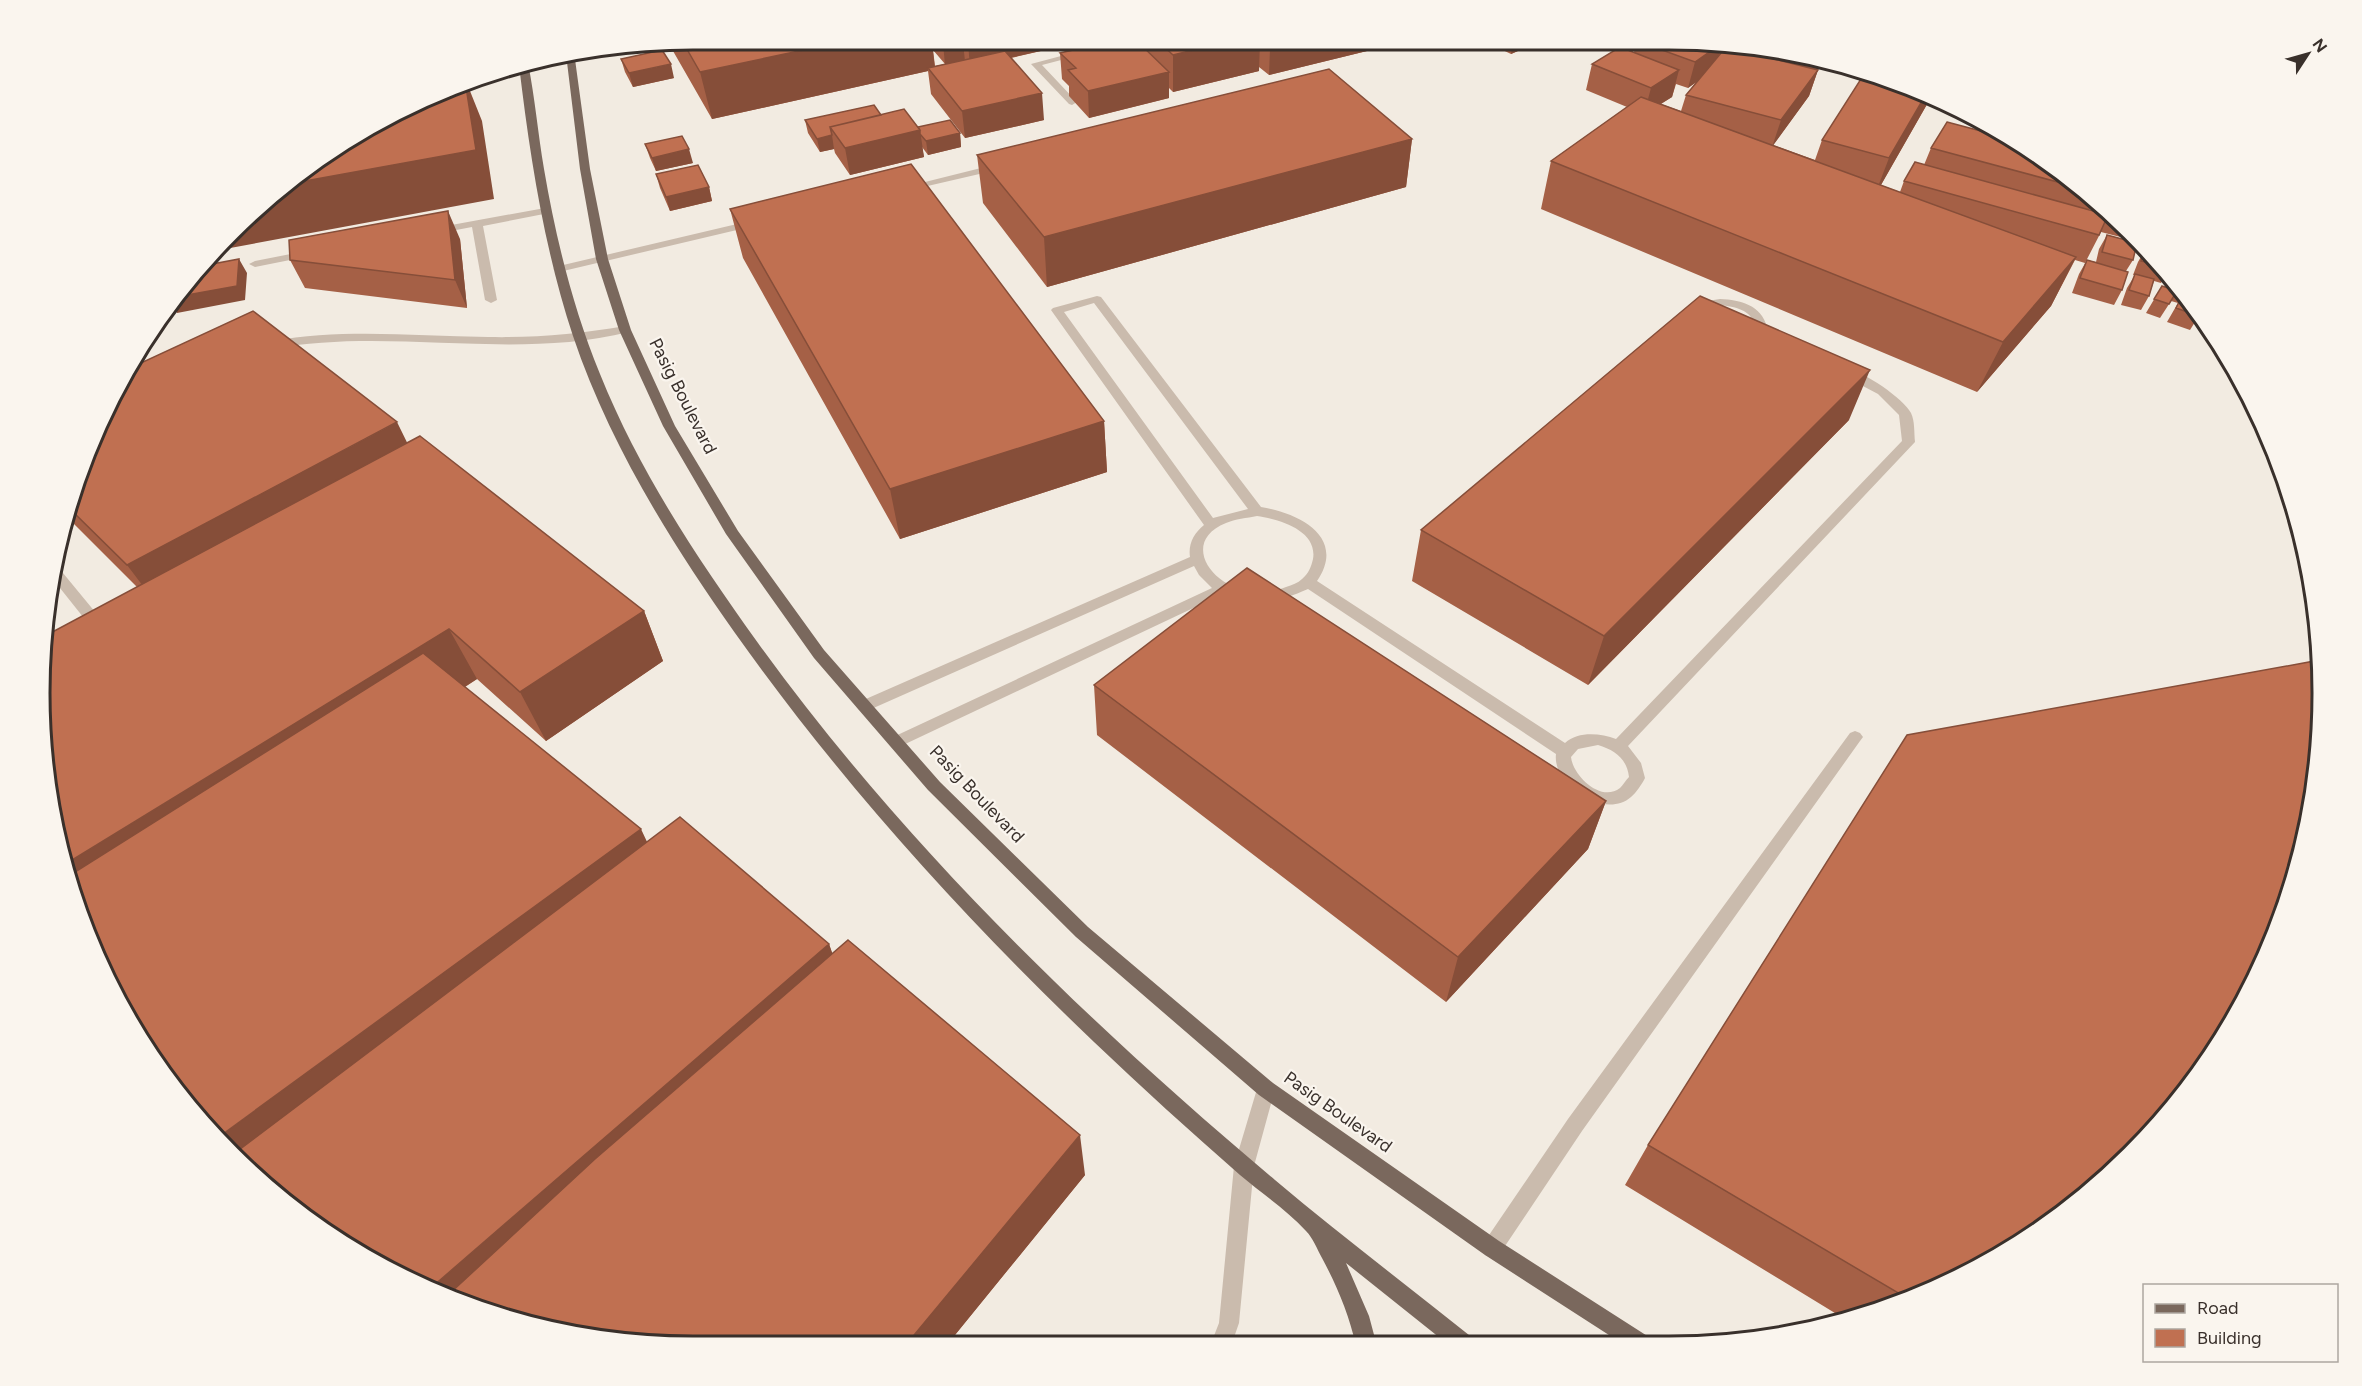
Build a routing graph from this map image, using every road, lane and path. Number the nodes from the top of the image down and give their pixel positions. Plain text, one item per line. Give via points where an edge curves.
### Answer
1 (1079, 49) edge
2 (571, 61) edge
3 (525, 71) edge
4 (1072, 102) edge
5 (1004, 165) edge
6 (900, 189) edge
7 (545, 211) junction
8 (761, 222) edge
9 (477, 223) junction
10 (421, 233) edge
11 (320, 252) edge
12 (602, 259) junction
13 (255, 264) dead end
14 (559, 269) junction
15 (491, 300) dead end
16 (625, 330) junction
17 (1763, 334) joint
18 (580, 338) junction
19 (260, 348) edge
20 (1840, 368) edge
21 (1257, 511) junction
22 (1211, 525) junction
23 (1196, 560) junction
24 (60, 579) edge
25 (1308, 582) junction
26 (1222, 589) junction
27 (106, 635) edge
28 (864, 706) junction
29 (1855, 737) dead end
30 (896, 742) junction
31 (1618, 746) junction
32 (1566, 752) junction
33 (1266, 1089) junction
34 (1244, 1166) junction
35 (1315, 1226) junction
36 (1492, 1248) junction
37 (1224, 1336) edge
38 (1364, 1336) edge
39 (1454, 1336) edge
40 (1629, 1336) edge

1 - 4 street via 1083,53 1036,64
2 - 12 main road, Pasig Boulevard via 585,170
3 - 7 main road
5 - 6 street
7 - 9 street
7 - 14 main road
8 - 12 street
9 - 10 street
9 - 15 street
11 - 13 street
12 - 14 street
12 - 16 main road, Pasig Boulevard
14 - 18 main road
16 - 18 street
16 - 28 main road, Pasig Boulevard via 669,426 733,534 819,654
17 - 17 street via 1757,315 1741,305 1711,303 1698,310 1699,322 1712,333 1733,339
18 - 19 street via 486,342 359,335
18 - 34 main road via 602,393 664,512 753,649 810,724 952,889 1058,995
20 - 31 street via 1882,391 1905,414 1909,442
21 - 22 street via 1224,517
21 - 22 street via 1097,299 1057,310
21 - 25 street via 1289,518 1313,536 1320,560
22 - 23 street via 1201,535
23 - 26 street via 1205,576
23 - 28 street
24 - 27 street
25 - 26 street via 1297,590 1267,598
25 - 32 street
26 - 30 street
28 - 30 main road, Pasig Boulevard
29 - 36 street via 1575,1125
30 - 33 main road, Pasig Boulevard via 934,786 1082,932
31 - 32 street via 1588,740 1578,742
31 - 32 street via 1634,760 1637,777 1628,792 1618,796 1596,795 1576,785 1563,768
33 - 34 street
33 - 36 main road, Pasig Boulevard
34 - 35 main road
34 - 37 street via 1229,1323
35 - 38 main road via 1340,1271
35 - 39 main road
36 - 40 main road, Pasig Boulevard

